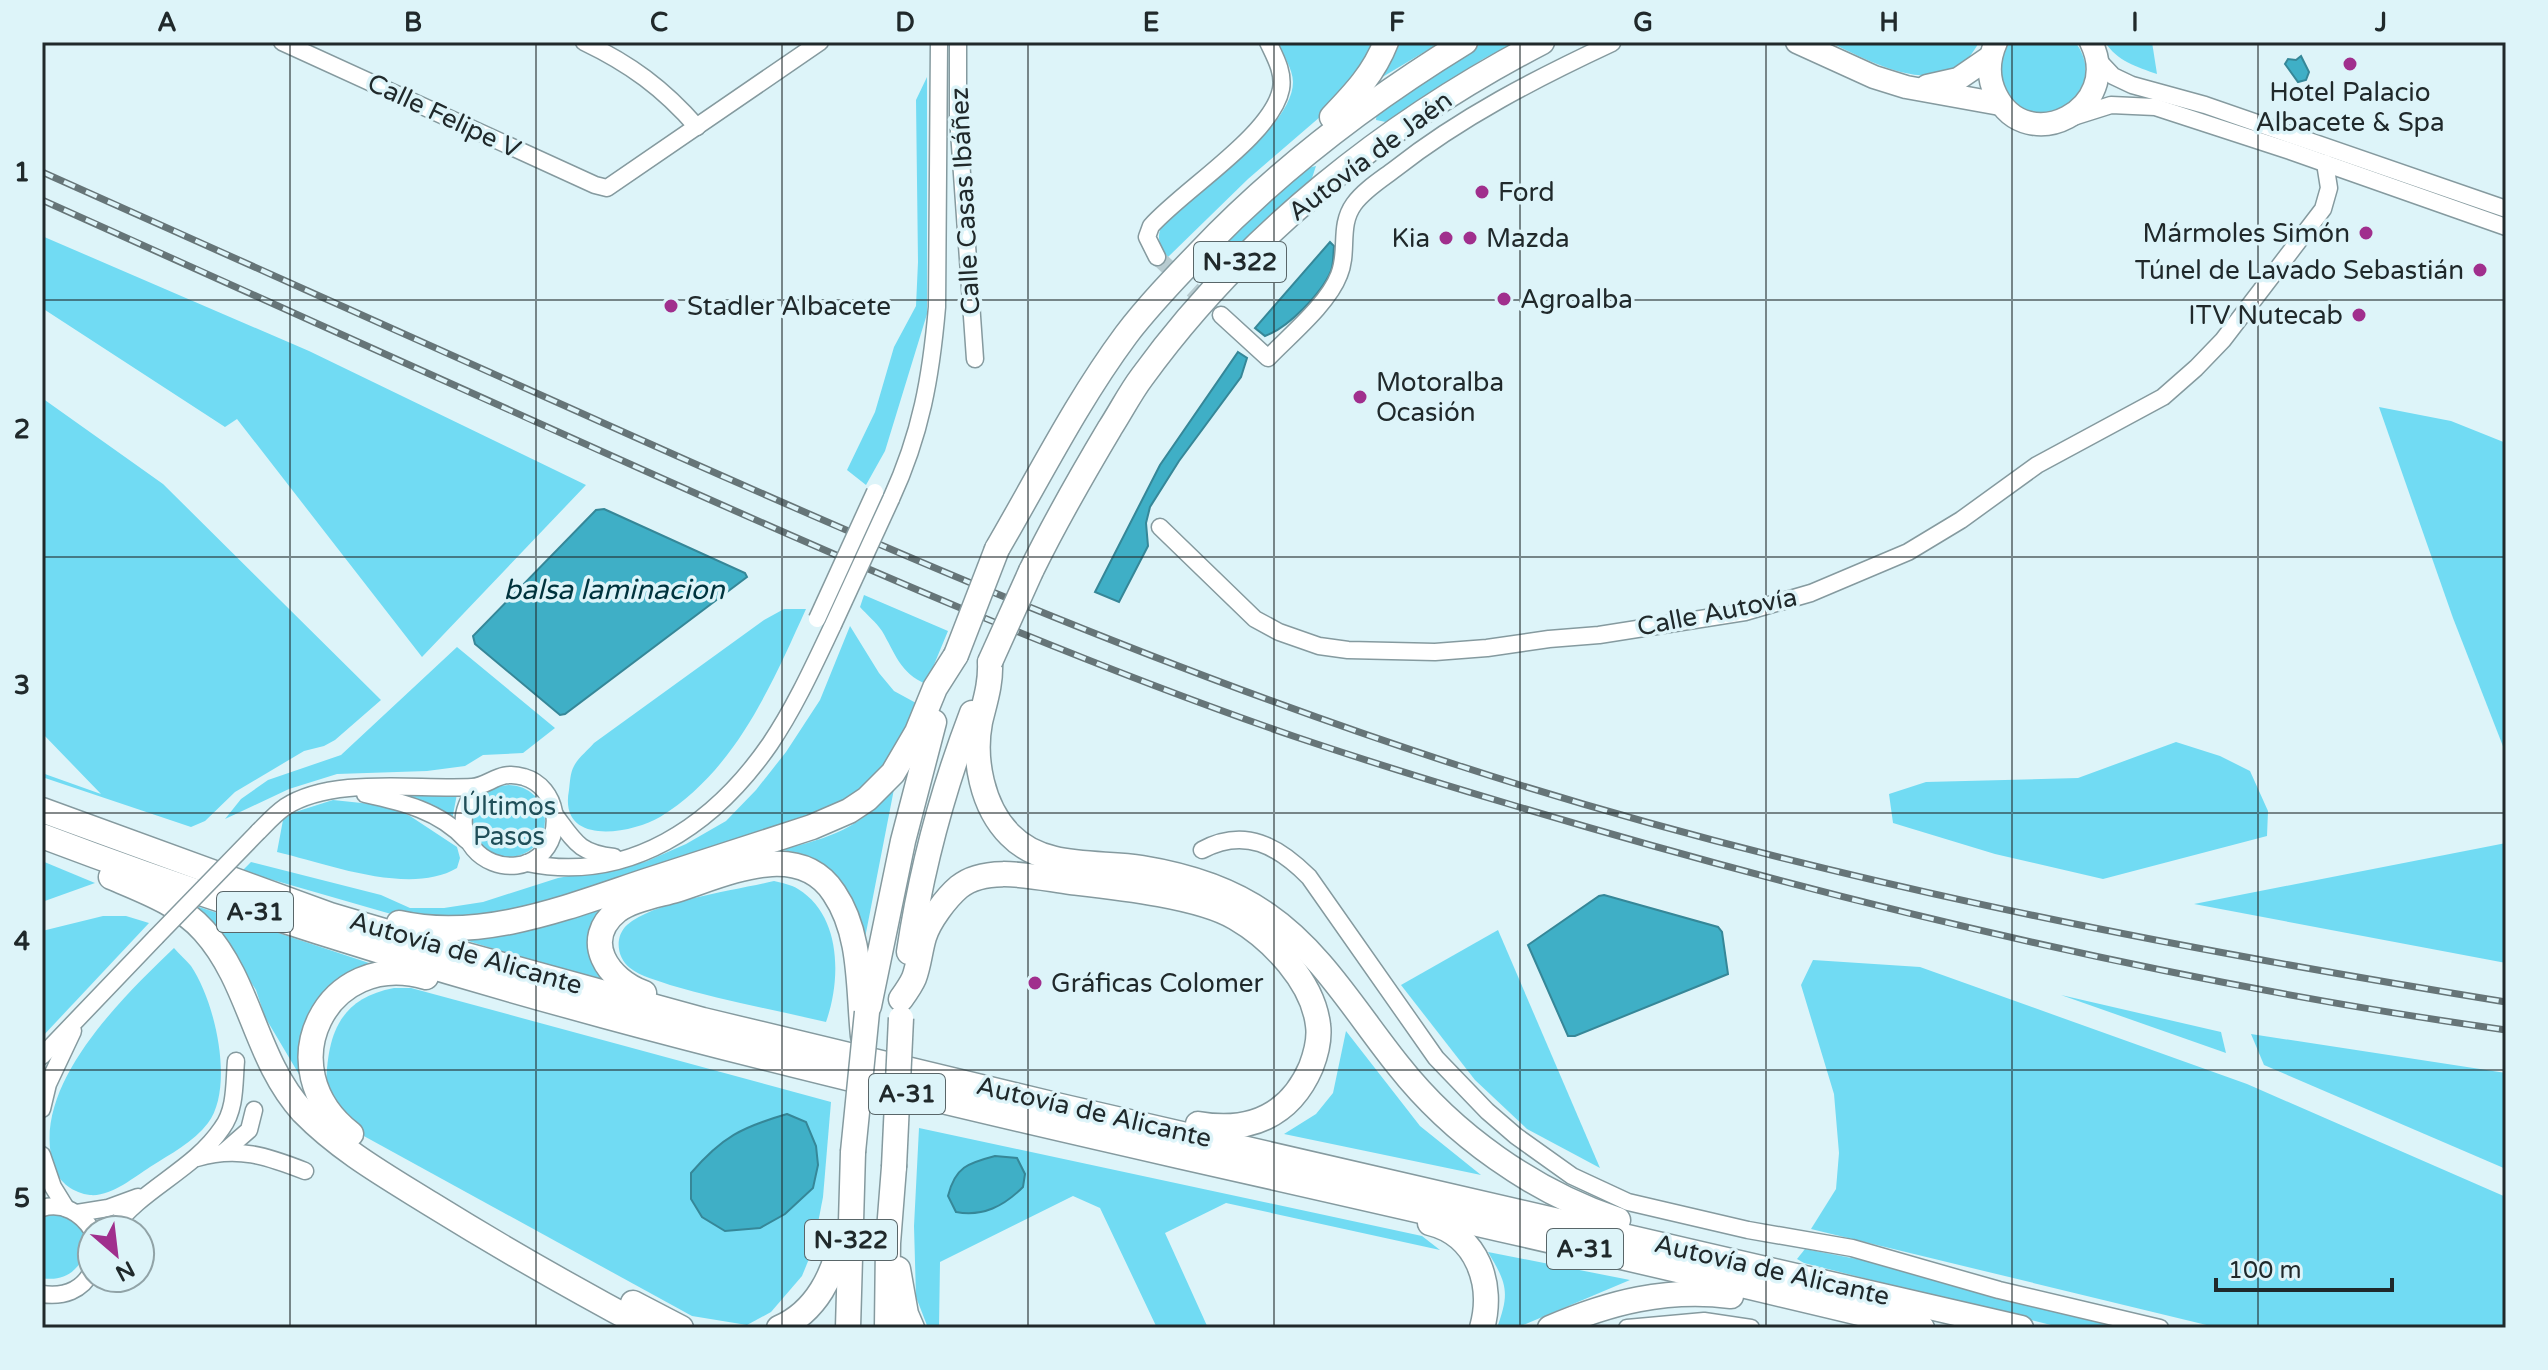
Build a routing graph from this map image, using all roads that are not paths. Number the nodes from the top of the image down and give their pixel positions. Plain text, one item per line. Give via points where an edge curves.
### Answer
1 (282, 42) edge
2 (584, 42) edge
3 (820, 42) edge
4 (958, 42) edge
5 (1268, 42) edge
6 (1386, 42) edge
7 (1465, 42) edge
8 (1542, 42) edge
9 (1797, 42) edge
10 (1612, 43) edge
11 (939, 47) edge
12 (1993, 50) edge
13 (2094, 50) edge
14 (1906, 87) junction
15 (2000, 104) junction
16 (2067, 119) junction
17 (697, 127) junction
18 (2325, 163) junction
19 (1241, 208) junction
20 (2506, 209) edge
21 (2506, 227) edge
22 (1157, 257) tunnel mouth
23 (1221, 315) tunnel mouth
24 (975, 359) dead end
25 (875, 492) dead end
26 (1160, 527) dead end
27 (825, 622) junction
28 (956, 655) junction
29 (990, 662) junction
30 (477, 787) junction
31 (348, 790) junction
32 (42, 810) edge
33 (555, 815) junction
34 (42, 836) edge
35 (469, 843) junction
36 (42, 848) edge
37 (1202, 850) dead end
38 (625, 860) junction
39 (527, 863) junction
40 (1192, 891) junction
41 (1235, 907) junction
42 (330, 915) junction
43 (471, 979) junction
44 (901, 1008) junction
45 (79, 1019) junction
46 (703, 1020) junction
47 (863, 1038) junction
48 (42, 1056) edge
49 (236, 1061) dead end
50 (42, 1109) edge
51 (1096, 1113) junction
52 (223, 1128) junction
53 (225, 1151) junction
54 (42, 1155) edge
55 (197, 1158) junction
56 (305, 1171) dead end
57 (893, 1175) junction
58 (853, 1184) junction
59 (143, 1195) junction
60 (1369, 1199) junction
61 (42, 1208) edge
62 (72, 1211) junction
63 (123, 1214) edge
64 (76, 1215) edge
65 (1681, 1248) junction
66 (76, 1289) edge
67 (42, 1294) edge
68 (1801, 1299) junction
69 (647, 1328) edge
70 (681, 1328) edge
71 (779, 1328) edge
72 (848, 1328) edge
73 (887, 1328) edge
74 (912, 1328) edge
75 (1482, 1328) edge
76 (1550, 1328) edge
77 (1627, 1328) edge
78 (1751, 1328) edge
79 (1922, 1328) edge
80 (2021, 1328) edge
81 (2160, 1328) edge

1 - 17 street, Calle Felipe V via 607,188
2 - 17 street via 651,81
3 - 17 street
4 - 24 street, Calle Casas Ibáñez via 958,117
5 - 22 street via 1280,67 1276,105 1255,132 1151,226 1147,237
6 - 19 highway via 1363,86
7 - 19 highway, Autovía de Jaén / N-322 via 1321,139
8 - 29 highway, Autovía de Jaén / N-322, bridge via 1405,124 1340,173 1233,268 1142,377 1067,499
9 - 14 main road
10 - 23 street via 1476,115 1369,190 1344,225 1344,257 1333,288 1268,358
11 - 27 street, bridge via 937,307 922,417 891,499
12 - 14 main road via 1958,79
12 - 15 main road via 1990,83
13 - 16 main road via 2095,89
13 - 20 street via 2113,76 2132,85
14 - 15 main road
15 - 16 main road via 2021,120 2039,124
16 - 18 street via 2111,105 2155,107
18 - 21 street
18 - 26 street, Calle Autovía via 2329,188 2323,209 2223,340 2163,397 2037,465 1908,552 1811,593 1745,612 1599,635 1435,652 1348,650 1319,646 1255,619
19 - 28 highway, Autovía de Jaén / N-322, bridge via 1126,335 1083,400 997,549
25 - 27 street, bridge
27 - 38 street via 803,687 739,783 677,836
28 - 42 highway via 893,773 858,805 812,827 496,924 452,929
28 - 47 highway, N-322, bridge via 903,841
29 - 40 highway via 978,760 992,809 1009,835 1032,852 1067,862 1143,868
29 - 44 highway, N-322 via 935,830
30 - 31 street
30 - 33 street via 504,774 524,777 540,785
30 - 35 street via 466,804 463,826
31 - 35 street via 427,812
31 - 45 street, bridge via 302,798 285,807
32 - 42 highway, Autovía de Alicante / A-31
33 - 38 street via 577,844 593,855
33 - 39 street via 551,839
34 - 43 highway, Autovía de Alicante / A-31 via 246,909
35 - 39 street via 482,858 500,866
36 - 69 highway via 169,903 203,929 236,978 282,1082 329,1137 483,1236
37 - 81 street via 1220,840 1245,840 1276,849 1291,860 1309,877 1459,1084 1516,1136 1600,1190 1628,1202 1852,1248
38 - 39 street via 587,868
40 - 41 highway via 1215,907
40 - 44 highway via 1020,876 975,879 959,887 925,933
41 - 51 highway via 1274,945 1312,1004 1318,1026 1316,1055 1304,1083 1266,1119 1240,1127 1127,1111
41 - 65 highway via 1267,915 1305,947 1400,1068 1440,1112 1486,1150 1590,1211 1653,1232
42 - 46 highway, Autovía de Alicante / A-31
43 - 60 highway, Autovía de Alicante / A-31 via 886,1089
43 - 70 highway via 445,982 412,973 377,975 340,993 319,1018 309,1046 311,1075 323,1106 360,1142 489,1222
44 - 57 highway, N-322, bridge
45 - 48 street
45 - 50 street
46 - 47 highway via 680,1003 640,993 619,981 600,947 603,928 619,910 640,901 772,863 813,873 833,890 848,918
46 - 51 highway, Autovía de Alicante / A-31
47 - 58 highway, N-322, bridge
49 - 52 street via 235,1092
51 - 65 highway, Autovía de Alicante / A-31
52 - 53 street via 256,1117
52 - 55 street
53 - 55 street
53 - 56 street via 264,1155
54 - 62 street via 53,1187
55 - 59 street
57 - 73 highway, N-322
57 - 74 highway via 898,1279
58 - 71 highway via 830,1279 807,1308
58 - 72 highway, N-322
59 - 62 street via 108,1208
59 - 63 street
60 - 68 highway, Autovía de Alicante / A-31
60 - 75 highway via 1457,1237 1485,1275 1488,1307
61 - 62 street
62 - 64 street
65 - 80 highway, Autovía de Alicante / A-31
66 - 67 street
68 - 76 highway via 1663,1294 1633,1298
68 - 79 highway, Autovía de Alicante / A-31
77 - 78 street via 1704,1321

